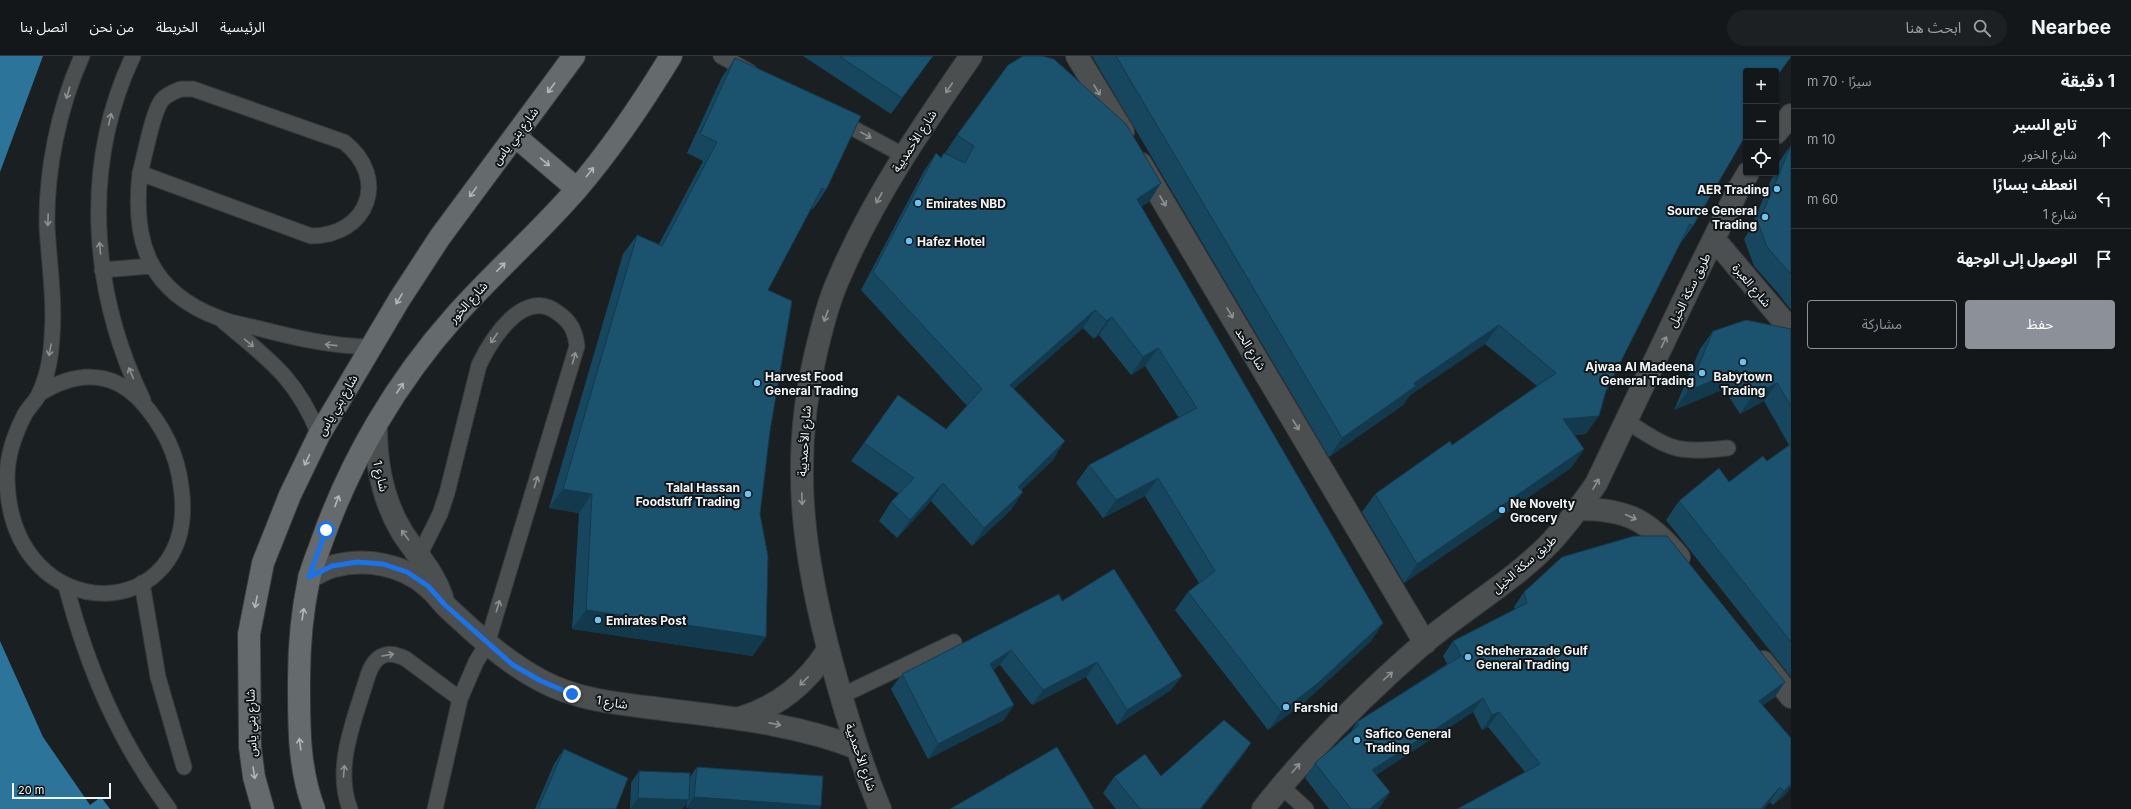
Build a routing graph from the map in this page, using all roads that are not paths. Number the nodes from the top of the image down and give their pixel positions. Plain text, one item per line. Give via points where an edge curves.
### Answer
1 (82, 56) edge
2 (133, 56) edge
3 (574, 56) edge
4 (671, 56) edge
5 (721, 56) edge
6 (971, 56) edge
7 (1077, 56) edge
8 (763, 79) edge
9 (826, 113) edge
10 (1791, 115) edge
11 (1779, 129) edge
12 (515, 136) junction
13 (903, 155) junction
14 (140, 173) junction
15 (1746, 176) edge
16 (577, 189) junction
17 (1714, 239) junction
18 (151, 266) junction
19 (102, 270) junction
20 (219, 318) junction
21 (1791, 330) edge
22 (370, 347) junction
23 (39, 394) junction
24 (147, 408) junction
25 (1626, 420) junction
26 (376, 427) junction
27 (319, 435) junction
28 (1728, 448) dead end
29 (1579, 509) junction
30 (420, 554) junction
31 (1692, 573) edge
32 (309, 577) junction
33 (142, 583) junction
34 (66, 586) junction
35 (445, 605) junction
36 (954, 642) dead end
37 (1424, 643) junction
38 (487, 644) junction
39 (1750, 646) edge
40 (828, 650) junction
41 (841, 696) junction
42 (1791, 697) edge
43 (460, 699) junction
44 (737, 718) junction
45 (857, 748) junction
46 (184, 768) dead end
47 (1281, 786) junction
48 (169, 809) edge
49 (263, 809) edge
50 (314, 809) edge
51 (350, 809) edge
52 (435, 809) edge
53 (880, 809) edge
54 (1263, 809) edge
55 (1306, 809) edge

1 -> 23 lane via 63,110 49,188 47,224 53,320 48,360
19 -> 2 lane via 98,206 105,142 121,80
3 -> 12 main road, شارع بني ياس
16 -> 4 main road, شارع الخور via 633,114
5 - 8 lane
6 -> 13 street, شارع الأحمديية
7 -> 37 street, شارع الحد
9 -> 13 lane
10 - 11 street
12 -> 16 main road
12 -> 22 main road, شارع بني ياس via 440,238
13 -> 40 street, شارع الأحمديية via 838,279 815,355 804,417 800,464 802,512 808,558
14 - 14 lane via 311,236 326,236 341,231 354,222 363,210 369,180 365,165 356,152 344,142 193,89 181,89 162,100
14 - 18 lane via 137,209 139,229
15 - 17 street, طريق سكة الخيل
26 -> 16 main road, شارع الخور via 400,388 455,316
17 - 21 street, شارع العبرة
25 -> 17 street, طريق سكة الخيل
18 - 19 lane
18 - 20 lane via 175,294
24 -> 19 lane via 118,341
22 -> 20 lane via 320,344
20 -> 27 lane via 286,376 311,414
22 - 27 main road, شارع بني ياس
23 - 24 lane via 57,383 76,377 97,377 116,383 133,394
23 - 34 lane via 16,432 7,476 9,499 14,521 35,561 49,575
24 - 33 lane via 172,449 183,495 179,538 171,556 158,571
25 - 28 lane via 1666,446 1678,450
29 -> 25 street, طريق سكة الخيل via 1596,484
30 -> 26 street, شارع 1 via 403,532 387,501 376,454
32 -> 26 main road, شارع الخور via 340,495
27 -> 49 main road, شارع بني ياس via 290,495 263,564 249,634 250,747 254,777
29 -> 31 street via 1606,509 1628,515 1644,524 1667,543
29 - 37 street, طريق سكة الخيل via 1550,544
30 - 35 street, شارع 1 via 439,587
38 -> 30 lane via 577,346 575,332 567,319 556,311 545,307 533,307 522,311 499,332 488,347 479,365 440,514
32 - 35 street, شارع 1 via 332,566 357,562 383,564 407,572 428,586
50 -> 32 main road via 309,797 299,740 299,643
33 - 34 lane via 124,592 104,594 84,593
33 - 46 lane via 158,677
34 - 48 lane via 77,629 110,712 130,751
35 - 38 street, شارع 1
36 - 41 lane
47 -> 37 street, طريق سكة الخيل via 1324,737
38 - 43 lane
38 - 44 street, شارع 1 via 513,665 541,681 572,694 604,702
39 - 42 street
40 - 41 street, شارع الأحمديية
40 -> 44 street, شارع 1 via 809,676 784,698 769,707
41 - 45 street, شارع الأحمديية
51 -> 43 lane via 344,780 346,756 371,665 387,654 397,654
43 - 52 lane
44 -> 45 street, شارع 1 via 795,728
45 - 53 street, شارع الأحمديية
47 - 54 street, طريق سكة الخيل
47 - 55 lane

